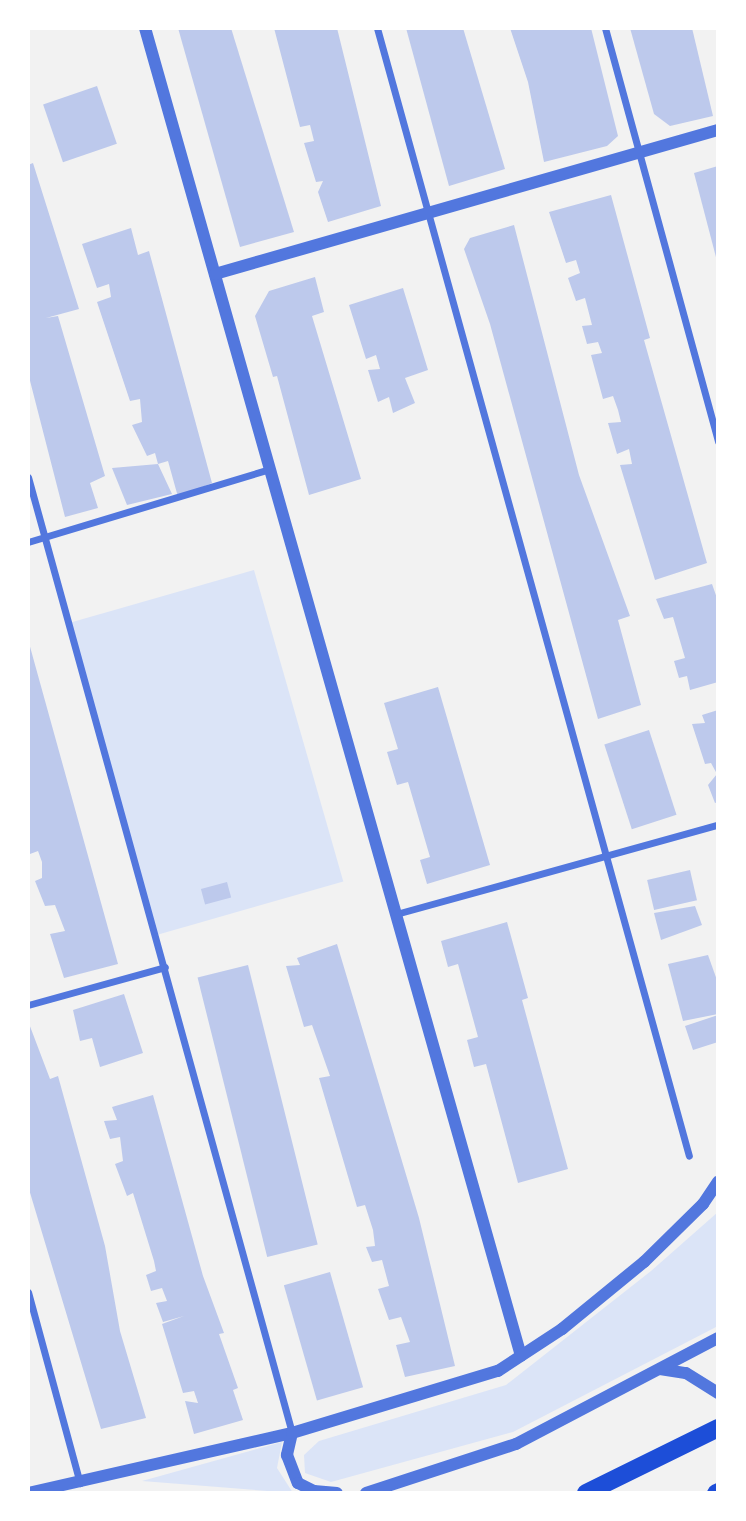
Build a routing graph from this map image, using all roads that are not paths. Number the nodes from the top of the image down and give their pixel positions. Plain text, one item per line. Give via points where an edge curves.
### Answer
1 (145, 28) edge
2 (377, 28) edge
3 (605, 28) edge
4 (718, 130) edge
5 (640, 152) junction
6 (429, 213) junction
7 (215, 274) junction
8 (718, 442) edge
9 (270, 469) junction
10 (28, 477) edge
11 (44, 538) junction
12 (28, 542) edge
13 (718, 825) edge
14 (606, 856) junction
15 (396, 915) junction
16 (165, 967) junction
17 (28, 1005) edge
18 (689, 1156) dead end
19 (718, 1182) edge
20 (718, 1195) edge
21 (702, 1204) junction
22 (28, 1292) edge
23 (718, 1338) edge
24 (521, 1356) junction
25 (660, 1369) junction
26 (718, 1392) edge
27 (718, 1428) edge
28 (292, 1433) junction
29 (80, 1483) junction
30 (28, 1493) edge
31 (337, 1493) edge
32 (366, 1493) edge
33 (586, 1493) edge

1 - 7 street
2 - 6 street
3 - 5 street
4 - 5 street
5 - 6 street
5 - 8 street
6 - 7 street
6 - 14 street
7 - 9 street
9 - 11 street
9 - 15 street
10 - 11 street
11 - 12 street
11 - 16 street
13 - 14 street
14 - 15 street
14 - 18 street
15 - 24 street
16 - 17 street
16 - 28 street
19 - 21 street
20 - 21 street
21 - 24 street via 644,1262
22 - 29 street
23 - 25 street
24 - 28 street via 498,1371
25 - 26 street via 686,1373
25 - 32 street via 516,1444
27 - 33 main road
28 - 29 street
28 - 31 street via 286,1455 298,1483 314,1491
29 - 30 street

